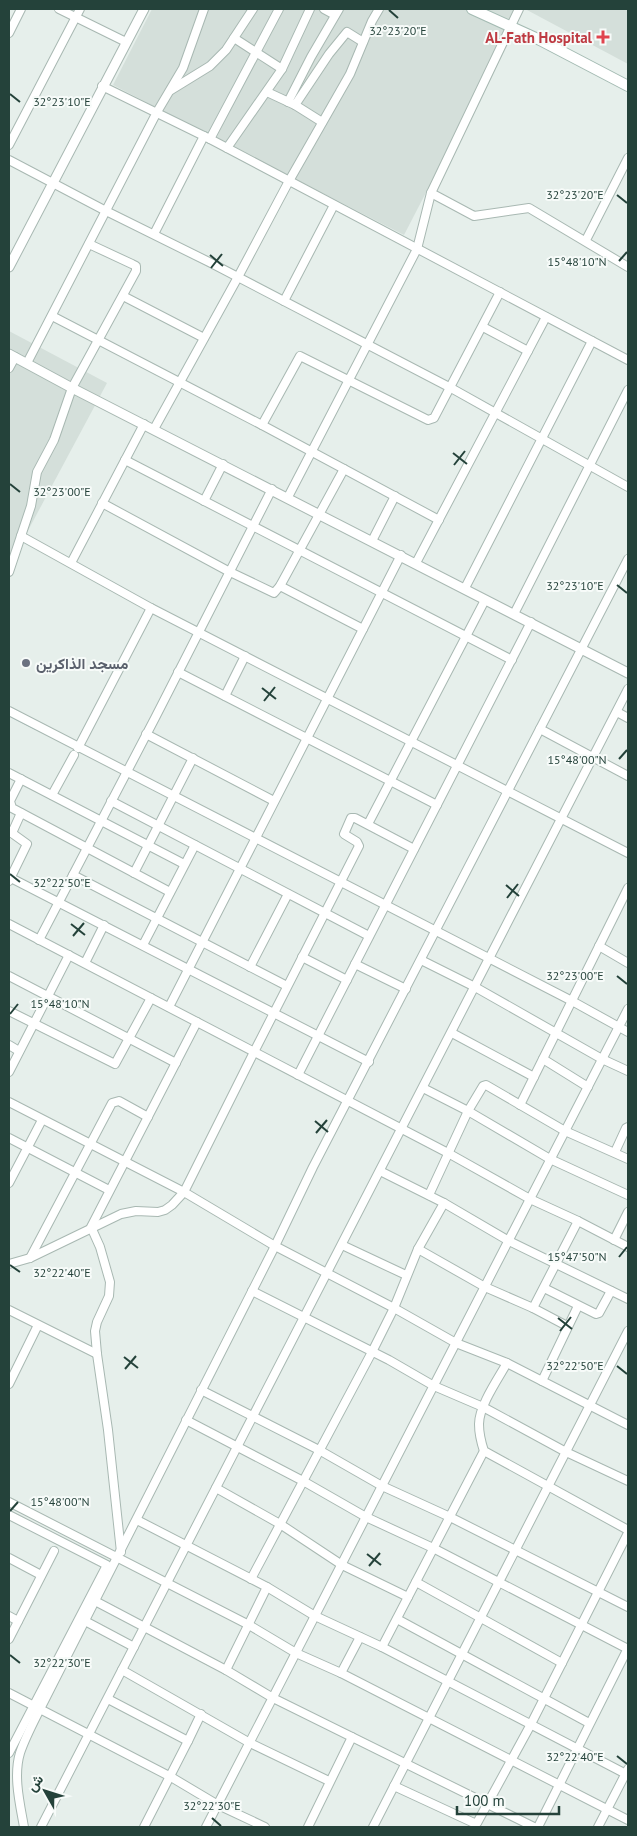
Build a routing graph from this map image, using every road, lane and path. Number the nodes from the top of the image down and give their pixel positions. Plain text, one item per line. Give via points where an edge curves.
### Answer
1 (21, 9) edge
2 (59, 9) edge
3 (80, 9) edge
4 (144, 9) edge
5 (204, 9) edge
6 (253, 9) edge
7 (279, 9) edge
8 (310, 9) edge
9 (324, 9) edge
10 (379, 9) edge
11 (472, 9) edge
12 (520, 9) edge
13 (337, 12) edge
14 (75, 17) junction
15 (510, 27) junction
16 (9, 33) edge
17 (234, 38) junction
18 (126, 42) junction
19 (363, 42) junction
20 (255, 52) junction
21 (282, 69) junction
22 (102, 86) junction
23 (628, 86) edge
24 (170, 90) junction
25 (267, 92) junction
26 (292, 103) junction
27 (157, 112) junction
28 (322, 122) junction
29 (207, 137) junction
30 (9, 145) edge
31 (226, 148) junction
32 (628, 158) edge
33 (9, 160) edge
34 (289, 180) junction
35 (53, 182) junction
36 (431, 193) junction
37 (334, 205) junction
38 (106, 211) junction
39 (154, 234) junction
40 (586, 240) junction
41 (89, 244) junction
42 (417, 248) junction
43 (628, 267) edge
44 (9, 268) edge
45 (238, 277) junction
46 (500, 292) junction
47 (123, 296) junction
48 (284, 301) junction
49 (52, 316) junction
50 (546, 317) junction
51 (483, 327) junction
52 (204, 338) junction
53 (592, 340) junction
54 (99, 341) junction
55 (368, 345) junction
56 (528, 351) junction
57 (12, 355) edge
58 (628, 360) edge
59 (27, 363) junction
60 (9, 368) edge
61 (349, 381) junction
62 (180, 382) junction
63 (72, 388) junction
64 (451, 388) junction
65 (628, 390) edge
66 (496, 412) junction
67 (144, 424) junction
68 (262, 425) junction
69 (154, 429) junction
70 (541, 438) junction
71 (312, 452) junction
72 (125, 460) junction
73 (223, 464) junction
74 (589, 465) junction
75 (344, 469) junction
76 (628, 487) edge
77 (272, 489) junction
78 (395, 496) junction
79 (288, 498) junction
80 (204, 501) junction
81 (102, 503) junction
82 (320, 514) junction
83 (439, 520) junction
84 (252, 526) junction
85 (21, 536) junction
86 (372, 541) junction
87 (300, 550) junction
88 (401, 556) junction
89 (628, 558) edge
90 (71, 562) junction
91 (416, 563) junction
92 (228, 571) junction
93 (9, 572) edge
94 (280, 586) junction
95 (465, 588) junction
96 (382, 593) junction
97 (485, 600) junction
98 (151, 608) junction
99 (514, 614) junction
100 (531, 622) junction
101 (363, 629) junction
102 (198, 632) junction
103 (466, 636) junction
104 (581, 648) junction
105 (245, 656) junction
106 (512, 660) junction
107 (178, 672) junction
108 (628, 672) edge
109 (628, 689) edge
110 (224, 696) junction
111 (328, 699) junction
112 (9, 711) edge
113 (617, 712) junction
114 (628, 718) edge
115 (540, 730) junction
116 (146, 734) junction
117 (307, 738) junction
118 (410, 742) junction
119 (76, 751) junction
120 (593, 757) junction
121 (193, 758) junction
122 (458, 765) junction
123 (9, 773) edge
124 (126, 773) junction
125 (628, 776) edge
126 (21, 779) junction
127 (390, 781) junction
128 (508, 791) junction
129 (52, 795) junction
130 (173, 797) junction
131 (111, 801) junction
132 (274, 801) junction
133 (437, 805) junction
134 (21, 813) junction
135 (562, 819) junction
136 (101, 821) junction
137 (368, 824) junction
138 (159, 826) junction
139 (10, 832) edge
140 (255, 839) junction
141 (195, 845) junction
142 (148, 846) junction
143 (87, 848) junction
144 (414, 849) junction
145 (628, 853) edge
146 (184, 864) junction
147 (240, 868) junction
148 (134, 873) junction
149 (73, 875) junction
150 (9, 878) edge
151 (340, 883) junction
152 (628, 888) edge
153 (170, 892) junction
154 (288, 894) junction
155 (59, 902) junction
156 (385, 906) junction
157 (324, 913) junction
158 (157, 918) junction
159 (9, 924) edge
160 (104, 925) junction
161 (436, 932) junction
162 (369, 936) junction
163 (39, 940) junction
164 (202, 942) junction
165 (143, 945) junction
166 (599, 946) junction
167 (69, 955) junction
168 (302, 957) junction
169 (489, 959) junction
170 (421, 960) junction
171 (85, 963) junction
172 (628, 963) edge
173 (355, 964) junction
174 (250, 967) junction
175 (189, 969) junction
176 (9, 976) edge
177 (347, 980) junction
178 (287, 986) junction
179 (475, 987) junction
180 (406, 989) junction
181 (48, 996) junction
182 (151, 998) junction
183 (572, 1001) junction
184 (169, 1007) junction
185 (628, 1008) edge
186 (9, 1011) edge
187 (274, 1013) junction
188 (197, 1022) junction
189 (33, 1024) junction
190 (618, 1028) junction
191 (628, 1032) edge
192 (452, 1033) junction
193 (556, 1033) junction
194 (318, 1036) junction
195 (129, 1039) junction
196 (9, 1046) edge
197 (19, 1051) junction
198 (254, 1052) junction
199 (543, 1059) junction
200 (602, 1059) junction
201 (368, 1062) junction
202 (176, 1063) junction
203 (628, 1071) edge
204 (9, 1072) edge
205 (298, 1075) junction
206 (534, 1077) junction
207 (588, 1087) junction
208 (423, 1088) junction
209 (349, 1101) junction
210 (9, 1102) edge
211 (520, 1105) junction
212 (468, 1112) junction
213 (148, 1117) junction
214 (42, 1120) junction
215 (628, 1127) edge
216 (402, 1129) junction
217 (565, 1131) junction
218 (9, 1138) edge
219 (90, 1144) junction
220 (28, 1148) junction
221 (615, 1152) junction
222 (448, 1153) junction
223 (628, 1159) edge
224 (550, 1160) junction
225 (124, 1162) junction
226 (380, 1171) junction
227 (76, 1173) junction
228 (9, 1184) edge
229 (109, 1190) junction
230 (184, 1192) junction
231 (429, 1195) junction
232 (628, 1195) edge
233 (530, 1199) junction
234 (444, 1203) junction
235 (628, 1212) edge
236 (578, 1221) junction
237 (92, 1227) junction
238 (614, 1240) junction
239 (509, 1242) junction
240 (342, 1245) junction
241 (275, 1246) junction
242 (628, 1247) edge
243 (418, 1249) junction
244 (30, 1258) junction
245 (9, 1264) edge
246 (557, 1264) junction
247 (328, 1273) junction
248 (406, 1275) junction
249 (485, 1287) junction
250 (544, 1288) junction
251 (252, 1291) junction
252 (611, 1291) junction
253 (628, 1299) edge
254 (578, 1306) junction
255 (394, 1308) junction
256 (534, 1308) junction
257 (9, 1310) edge
258 (304, 1318) junction
259 (38, 1325) junction
260 (567, 1326) junction
261 (628, 1331) edge
262 (456, 1342) junction
263 (372, 1352) junction
264 (97, 1354) junction
265 (507, 1363) junction
266 (542, 1381) junction
267 (9, 1384) edge
268 (434, 1386) junction
269 (201, 1390) junction
270 (590, 1405) junction
271 (483, 1408) junction
272 (253, 1416) junction
273 (186, 1420) junction
274 (628, 1425) edge
275 (238, 1447) junction
276 (319, 1450) junction
277 (484, 1451) junction
278 (566, 1452) junction
279 (302, 1481) junction
280 (628, 1481) edge
281 (382, 1486) junction
282 (548, 1486) junction
283 (216, 1488) junction
284 (9, 1502) edge
285 (9, 1515) edge
286 (450, 1516) junction
287 (366, 1517) junction
288 (137, 1520) junction
289 (280, 1524) junction
290 (628, 1531) edge
291 (187, 1546) junction
292 (433, 1548) junction
293 (515, 1550) junction
294 (54, 1551) dead end
295 (119, 1555) junction
296 (9, 1558) edge
297 (342, 1565) junction
298 (42, 1576) junction
299 (251, 1579) junction
300 (416, 1582) junction
301 (499, 1582) junction
302 (167, 1583) junction
303 (267, 1587) junction
304 (599, 1592) junction
305 (408, 1597) junction
306 (95, 1601) junction
307 (628, 1607) edge
308 (9, 1616) edge
309 (315, 1616) junction
310 (481, 1617) junction
311 (397, 1619) junction
312 (18, 1621) junction
313 (85, 1621) junction
314 (249, 1625) junction
315 (582, 1625) junction
316 (144, 1628) junction
317 (360, 1636) junction
318 (9, 1639) edge
319 (134, 1647) junction
320 (382, 1647) junction
321 (628, 1649) edge
322 (296, 1653) junction
323 (462, 1653) junction
324 (562, 1663) junction
325 (122, 1670) junction
326 (226, 1670) junction
327 (341, 1673) junction
328 (448, 1682) junction
329 (9, 1693) edge
330 (273, 1698) junction
331 (544, 1699) junction
332 (108, 1700) junction
333 (36, 1707) junction
334 (201, 1714) junction
335 (429, 1718) junction
336 (589, 1722) junction
337 (530, 1726) junction
338 (89, 1735) junction
339 (352, 1737) junction
340 (188, 1741) junction
341 (250, 1743) junction
342 (577, 1749) junction
343 (9, 1753) edge
344 (512, 1760) junction
345 (405, 1764) junction
346 (627, 1772) edge
347 (171, 1777) junction
348 (329, 1781) junction
349 (560, 1785) junction
350 (394, 1786) junction
351 (218, 1805) junction
352 (488, 1805) junction
353 (608, 1810) junction
354 (628, 1820) edge
355 (24, 1827) edge
356 (41, 1827) edge
357 (144, 1827) edge
358 (206, 1827) edge
359 (265, 1827) edge
360 (308, 1827) edge
361 (373, 1827) edge
362 (536, 1827) edge
363 (598, 1827) edge

1 - 16 street
2 - 14 street
3 - 14 street
4 - 18 street
5 - 24 street via 184,64
6 - 17 street
7 - 20 street
8 - 21 street
9 - 13 street
10 - 19 street
11 - 15 main road
12 - 15 street
13 - 26 street via 311,57
14 - 18 street
14 - 30 street
15 - 23 main road
15 - 36 street
17 - 20 street
17 - 24 street via 210,66
18 - 22 street
19 - 26 street via 349,32 345,33
19 - 28 street via 350,74
20 - 21 street
20 - 29 street
21 - 25 street
22 - 27 street
22 - 35 street
24 - 27 street
25 - 26 street
25 - 31 street
26 - 28 street
27 - 29 street
27 - 38 street
28 - 34 street
29 - 31 street
29 - 39 street
31 - 34 street
32 - 40 street
33 - 35 street
34 - 37 street
34 - 45 street
35 - 38 street
35 - 44 street
36 - 40 street via 474,216 530,208
36 - 42 street
37 - 42 street
37 - 48 street
38 - 39 street
38 - 41 street
39 - 45 street
40 - 43 street
41 - 47 street via 136,266
41 - 49 street
42 - 46 street
42 - 55 street
45 - 48 street
45 - 52 street
46 - 50 street
46 - 51 street
47 - 52 street
47 - 54 street
48 - 55 street
49 - 54 street
49 - 59 street
50 - 53 street
50 - 56 street
51 - 56 street
51 - 64 street
52 - 62 street
53 - 58 street
53 - 70 street
54 - 62 street
54 - 63 street
55 - 61 street
55 - 64 street
56 - 66 street
57 - 59 street
57 - 60 street
59 - 63 street
61 - 64 street via 428,420 434,418
61 - 68 street via 300,356
61 - 71 street
62 - 68 street
62 - 69 street
63 - 67 street
63 - 85 street via 54,440 37,472
64 - 66 street
65 - 74 street
66 - 70 street
66 - 83 street
67 - 69 street
67 - 72 street
68 - 71 street
69 - 73 street
70 - 74 street
70 - 95 street
71 - 75 street
71 - 79 street
72 - 80 street
72 - 81 street
73 - 77 street
73 - 80 street
74 - 76 street
74 - 99 street
75 - 78 street
75 - 82 street
77 - 79 street
77 - 84 street
78 - 83 street
78 - 86 street
79 - 82 street
80 - 84 street
81 - 90 street
81 - 92 street
82 - 86 street
82 - 87 street
83 - 91 street
84 - 87 street
84 - 92 street
85 - 90 street
85 - 93 street
86 - 88 street
87 - 94 street
87 - 96 street
88 - 91 street
88 - 96 street
89 - 104 street
90 - 98 street
91 - 95 street
92 - 94 street via 271,593 277,592
92 - 102 street
94 - 101 street
95 - 97 street
96 - 101 street
96 - 103 street
97 - 99 street
97 - 103 street
98 - 102 street
98 - 119 street
99 - 100 street
100 - 104 street
100 - 106 street
101 - 111 street
102 - 105 street
102 - 107 street
103 - 106 street
103 - 118 street
104 - 108 street
104 - 115 street
105 - 110 street
105 - 111 street
106 - 122 street
107 - 110 street
107 - 116 street
109 - 113 street
110 - 117 street
111 - 117 street
111 - 118 street
112 - 119 street
113 - 114 street
113 - 120 street
115 - 120 street
115 - 128 street
116 - 121 street
116 - 124 street
117 - 127 street
117 - 132 street
118 - 122 street
118 - 127 street
119 - 124 street
119 - 129 street
120 - 125 street
120 - 135 street
121 - 130 street
121 - 132 street
122 - 128 street
122 - 133 street
123 - 126 street
124 - 130 street
124 - 131 street
126 - 129 street
126 - 134 street via 10,801 12,808
127 - 133 street
127 - 137 street
128 - 135 street
128 - 161 street
129 - 136 street
130 - 138 street
130 - 140 street
131 - 136 street
131 - 138 street
132 - 140 street
133 - 144 street
134 - 139 street
134 - 143 street
135 - 145 street
135 - 169 street
136 - 142 street
136 - 143 street
137 - 144 street
137 - 151 street via 352,817 344,832 359,846
138 - 141 street
138 - 142 street
139 - 150 street via 27,844
140 - 147 street
140 - 151 street
141 - 146 street
141 - 147 street
142 - 146 street
142 - 148 street
143 - 148 street
143 - 149 street
144 - 156 street
146 - 153 street
147 - 154 street
147 - 164 street
148 - 153 street
149 - 155 street
149 - 158 street
150 - 155 street
151 - 156 street
151 - 157 street
152 - 166 street
153 - 158 street
154 - 157 street
154 - 174 street
155 - 160 street
155 - 163 street
156 - 161 street
156 - 162 street
157 - 162 street
157 - 168 street
158 - 164 street
158 - 165 street
159 - 163 street
160 - 165 street
160 - 171 street
161 - 169 street
161 - 170 street
162 - 173 street
163 - 167 street
164 - 174 street
164 - 175 street
165 - 175 street
166 - 172 street
166 - 183 street
167 - 171 street
167 - 181 street
168 - 177 street
168 - 178 street
169 - 179 street
169 - 183 street
170 - 179 street
170 - 180 street
171 - 182 street
173 - 177 street
173 - 180 street
174 - 178 street
175 - 184 street
175 - 187 street
176 - 181 street
177 - 194 street
178 - 187 street
179 - 192 street
179 - 193 street
180 - 201 street
181 - 189 street
181 - 195 street
182 - 184 street
182 - 195 street
183 - 190 street
183 - 193 street
184 - 188 street
185 - 190 street
186 - 189 street
187 - 194 street
187 - 198 street
188 - 198 street
188 - 202 street
189 - 195 street via 113,1064
189 - 197 street
190 - 191 street
190 - 200 street
192 - 206 street
192 - 208 street
193 - 199 street
193 - 200 street
194 - 201 street
194 - 205 street
195 - 202 street
196 - 197 street
197 - 204 street
198 - 205 street
198 - 230 street
199 - 206 street
199 - 207 street
200 - 203 street
200 - 207 street
201 - 209 street
202 - 213 street
205 - 209 street
206 - 211 street
207 - 217 street
208 - 212 street
208 - 216 street
209 - 216 street
209 - 241 street
210 - 214 street
211 - 212 street via 486,1085 482,1086
211 - 217 street
212 - 222 street
212 - 224 street
213 - 219 street via 115,1101
213 - 225 street
214 - 219 street
214 - 220 street
215 - 221 street
216 - 222 street
216 - 226 street
217 - 221 street
217 - 224 street
218 - 220 street
219 - 225 street
219 - 227 street
220 - 227 street
220 - 228 street
221 - 223 street
222 - 231 street
222 - 233 street
224 - 232 street
224 - 233 street
225 - 229 street
225 - 230 street
226 - 231 street
226 - 240 street
227 - 229 street
227 - 244 street
229 - 237 street
230 - 237 street via 169,1208 158,1212 121,1214
230 - 241 street
231 - 234 street
233 - 236 street
233 - 239 street
234 - 239 street
234 - 243 street
235 - 238 street
236 - 238 street
236 - 246 street
237 - 244 street
237 - 264 street via 108,1273 110,1289 96,1322
238 - 242 street
239 - 246 street
239 - 249 street
240 - 247 street
240 - 248 street
241 - 247 street
241 - 251 street
243 - 248 street
243 - 249 street
244 - 245 street
246 - 250 street
246 - 252 street
247 - 255 street
247 - 258 street
248 - 255 street
249 - 256 street
249 - 262 street
250 - 254 street
250 - 256 street
251 - 258 street
251 - 269 street
252 - 253 street
252 - 254 street via 598,1314
254 - 260 street
255 - 262 street
255 - 263 street
256 - 260 street
257 - 259 street
258 - 263 street
258 - 272 street
259 - 264 street
259 - 267 street
260 - 266 street
261 - 270 street
262 - 265 street
262 - 268 street
263 - 268 street
263 - 276 street
264 - 295 street via 108,1430
265 - 266 street
265 - 271 street
266 - 270 street
268 - 271 street
268 - 281 street
269 - 272 street
269 - 273 street
270 - 274 street
270 - 278 street
271 - 277 street via 478,1424
271 - 278 street
272 - 275 street
272 - 276 street
273 - 275 street
273 - 288 street
275 - 279 street
275 - 283 street
276 - 279 street
276 - 281 street
277 - 282 street
277 - 286 street
278 - 280 street
278 - 282 street
279 - 287 street
279 - 289 street
281 - 286 street
281 - 287 street
282 - 290 street
282 - 293 street
283 - 289 street
283 - 291 street
284 - 295 street
285 - 333 street via 107,1565
286 - 292 street
286 - 293 street
287 - 292 street
287 - 297 street
288 - 291 street
288 - 295 street
289 - 297 street
289 - 299 street
290 - 304 street
291 - 299 street
291 - 302 street
292 - 300 street
292 - 301 street
293 - 301 street
293 - 304 street
294 - 298 street
295 - 302 street
295 - 306 street
296 - 298 street
297 - 305 street
297 - 309 street
298 - 312 street
299 - 303 street
300 - 305 street
300 - 310 street
301 - 310 street
301 - 315 street
302 - 314 street
302 - 316 street
303 - 309 street
303 - 314 street
304 - 307 street
304 - 315 street
305 - 311 street
306 - 313 street
306 - 316 street
308 - 312 street
309 - 317 street
309 - 322 street
310 - 323 street
310 - 324 street
311 - 320 street
311 - 323 street
312 - 318 street
313 - 319 street
313 - 333 street
314 - 322 street
314 - 326 street
315 - 321 street
315 - 324 street
316 - 319 street
316 - 326 street
317 - 320 street
317 - 327 street
319 - 325 street
320 - 328 street
321 - 336 street
322 - 327 street
322 - 330 street
323 - 328 street
323 - 331 street
324 - 331 street
325 - 332 street
325 - 334 street
326 - 330 street
327 - 335 street
328 - 335 street
328 - 337 street
329 - 333 street
330 - 339 street
330 - 341 street
331 - 336 street
331 - 337 street
332 - 338 street
332 - 340 street
333 - 338 street
333 - 343 street
333 - 355 street via 18,1763
334 - 340 street
334 - 341 street
335 - 344 street
335 - 345 street
336 - 342 street
337 - 342 street
337 - 344 street
338 - 347 street
338 - 356 street
339 - 345 street
339 - 348 street
340 - 347 street
341 - 348 street
341 - 351 street
342 - 346 street
342 - 349 street
344 - 349 street
344 - 352 street
345 - 350 street
345 - 352 street
346 - 353 street
347 - 351 street
347 - 357 street
348 - 360 street
349 - 353 street
349 - 362 street
350 - 352 street via 474,1824
350 - 361 street
351 - 358 street
351 - 359 street
352 - 362 street
353 - 354 street
353 - 363 street

